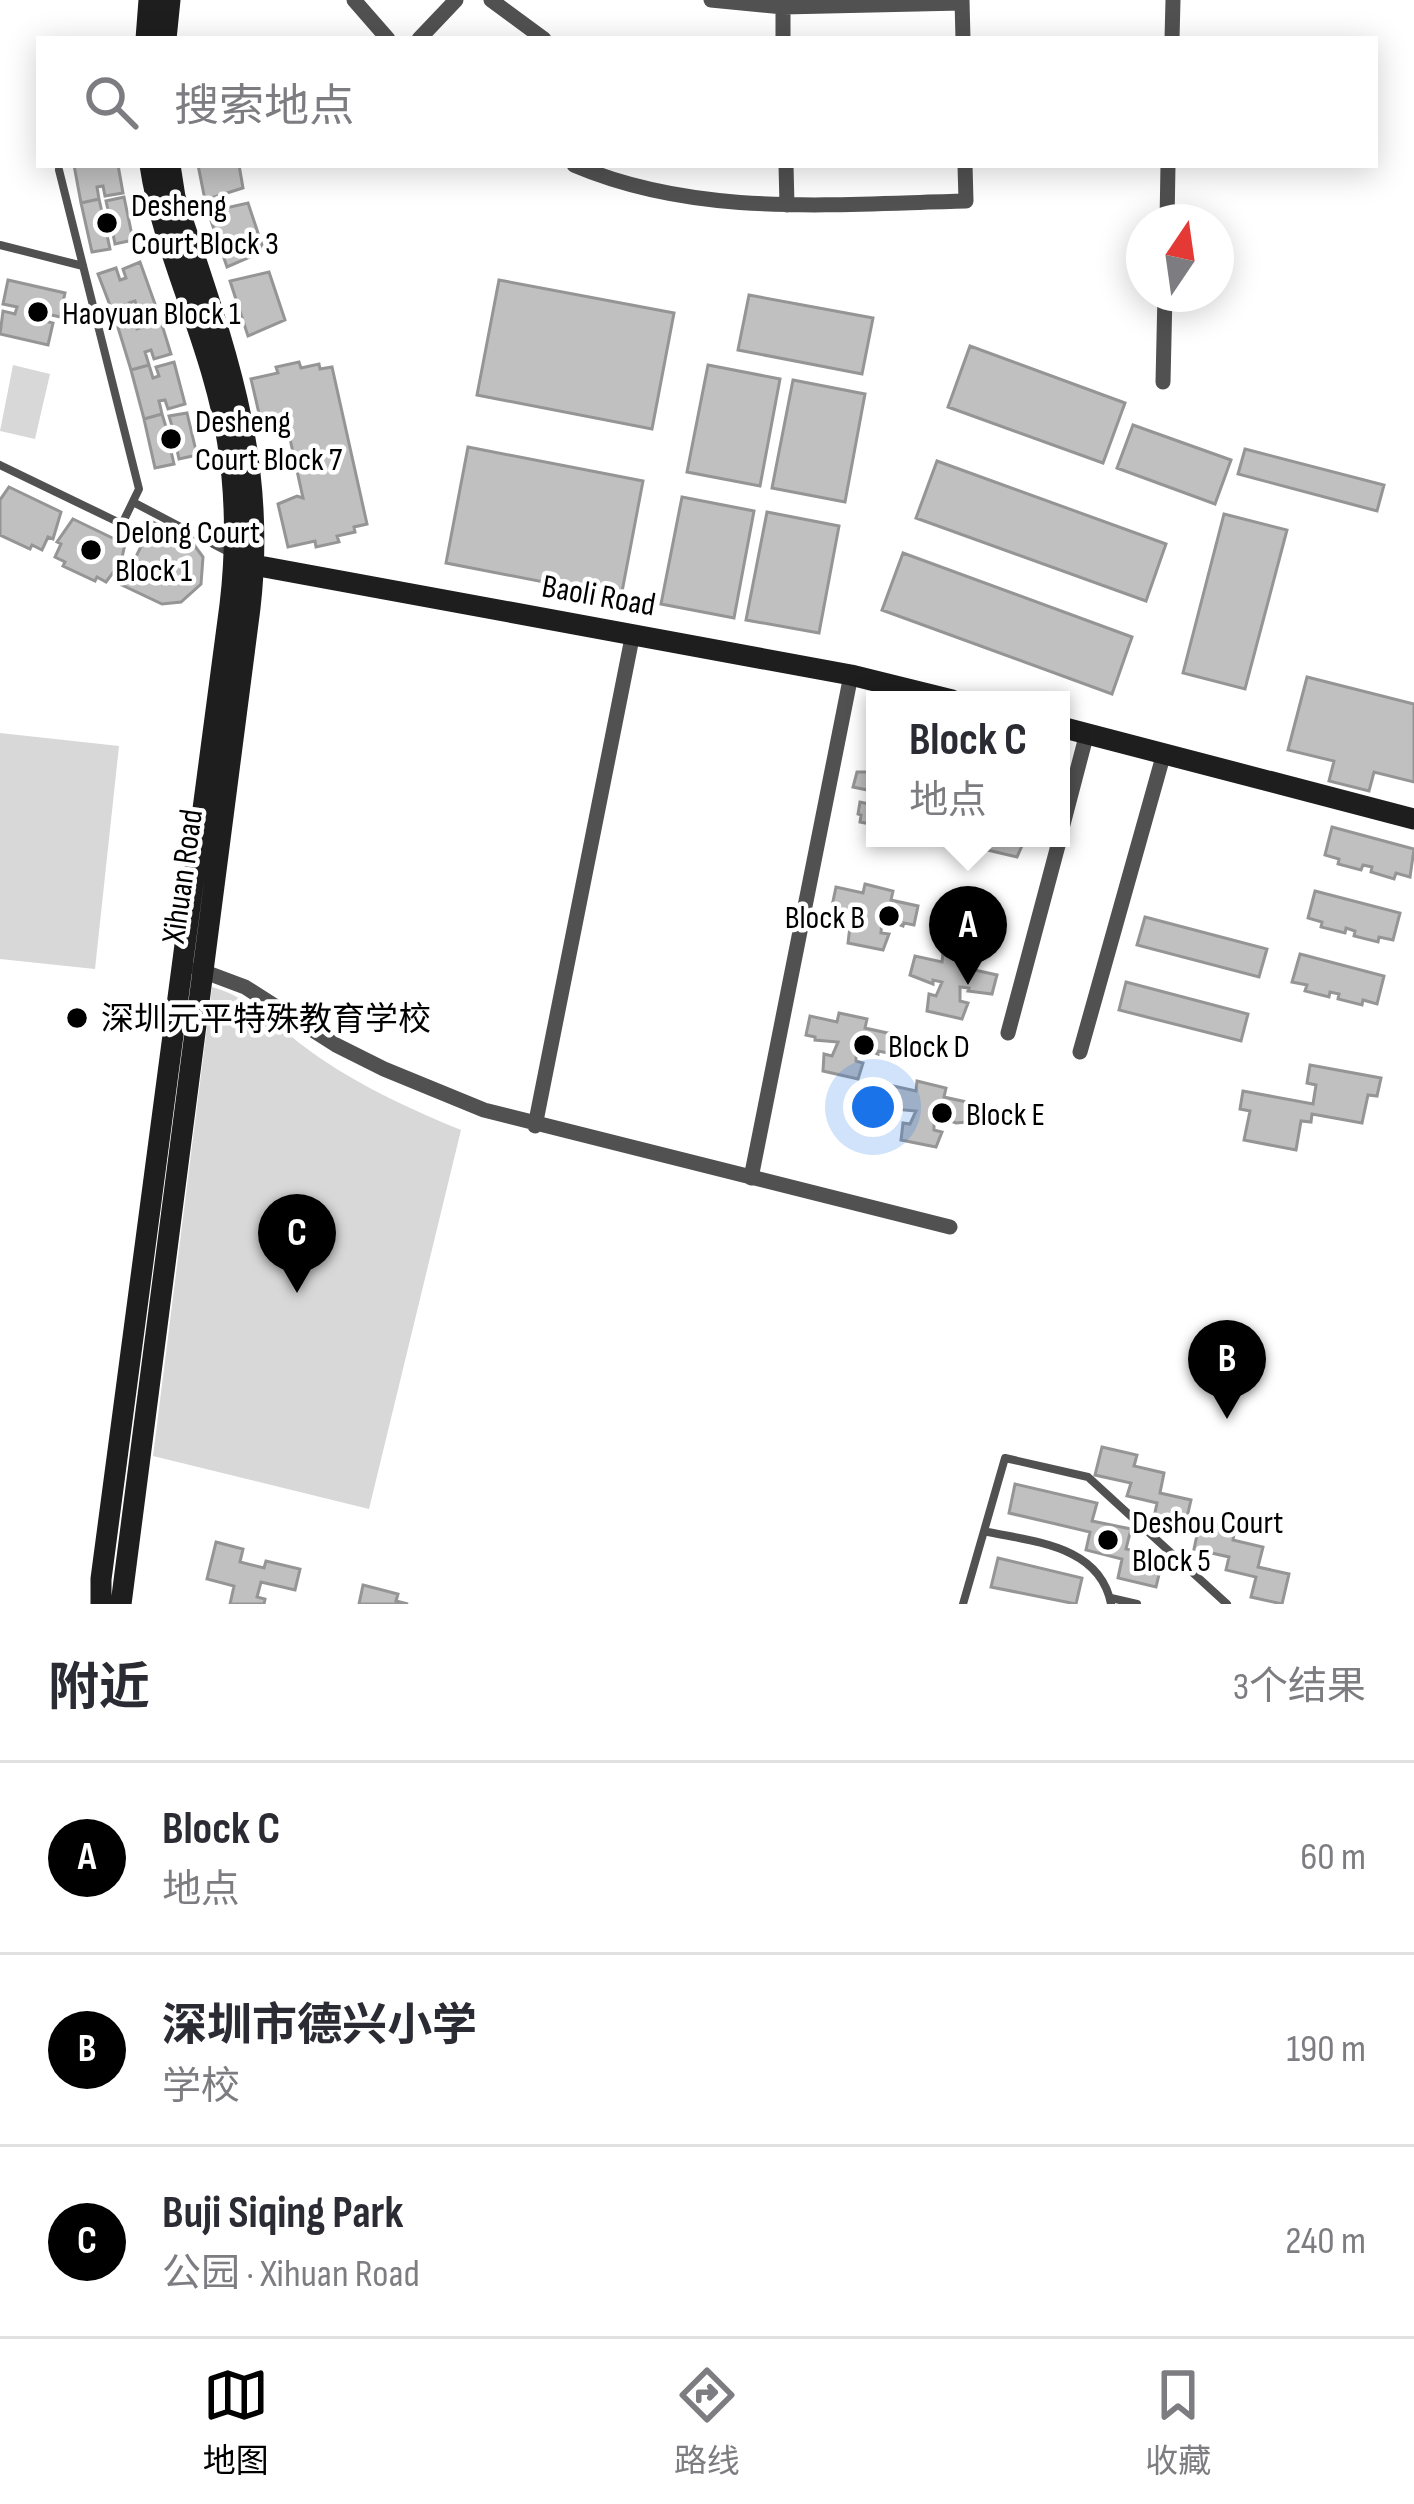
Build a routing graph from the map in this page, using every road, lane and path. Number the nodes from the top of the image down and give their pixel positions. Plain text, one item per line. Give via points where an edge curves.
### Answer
1 (149, 0) edge
2 (170, 0) edge
3 (354, 0) edge
4 (456, 0) edge
5 (491, 0) edge
6 (711, 0) edge
7 (1172, 0) edge
8 (962, 2) edge
9 (783, 4) edge
10 (146, 36) edge
11 (166, 36) edge
12 (385, 36) edge
13 (422, 36) edge
14 (540, 36) edge
15 (784, 36) edge
16 (963, 36) edge
17 (1172, 36) edge
18 (150, 168) edge
19 (170, 168) edge
20 (582, 168) edge
21 (786, 168) edge
22 (965, 168) edge
23 (1168, 168) edge
24 (58, 170) dead end
25 (1167, 204) edge
26 (787, 205) junction
27 (0, 245) edge
28 (83, 266) junction
29 (1165, 312) edge
30 (1163, 382) dead end
31 (0, 466) edge
32 (133, 502) junction
33 (244, 560) junction
34 (633, 633) junction
35 (851, 675) junction
36 (916, 691) edge
37 (1070, 729) edge
38 (1087, 734) junction
39 (1163, 753) junction
40 (1070, 798) edge
41 (1414, 819) edge
42 (1057, 847) edge
43 (192, 969) junction
44 (1008, 1033) dead end
45 (1080, 1052) dead end
46 (535, 1126) junction
47 (752, 1178) junction
48 (950, 1227) dead end
49 (984, 1531) junction
50 (1111, 1601) edge
51 (101, 1604) edge
52 (121, 1604) edge
53 (966, 1604) edge
54 (1137, 1604) edge
55 (1227, 1604) edge

1 - 10 main road
2 - 11 main road
3 - 12 street
4 - 13 street
5 - 14 street
6 - 9 street
7 - 17 street
8 - 9 street
8 - 16 street
9 - 15 street
18 - 33 main road, Xihuan Road via 221,405
19 - 33 main road, Xihuan Road via 248,434 255,504
20 - 26 street via 685,197
21 - 26 street
22 - 26 street via 966,201
23 - 25 street
24 - 28 lane
27 - 28 lane
28 - 32 lane via 139,489
29 - 30 street
31 - 32 lane via 122,524
32 - 33 lane
33 - 34 main road, Baoli Road
33 - 43 main road, Xihuan Road
34 - 35 main road, Baoli Road
34 - 46 street
35 - 36 main road, Baoli Road
35 - 47 street
37 - 38 main road
38 - 39 main road
38 - 40 street
39 - 41 main road
39 - 45 street
42 - 44 street
43 - 46 street via 245,987 384,1070
43 - 51 main road, Xihuan Road
43 - 52 main road, Xihuan Road
46 - 47 street
47 - 48 street
49 - 50 lane via 1070,1551 1098,1570
49 - 53 lane
49 - 55 lane via 1005,1458 1088,1478
50 - 54 lane

